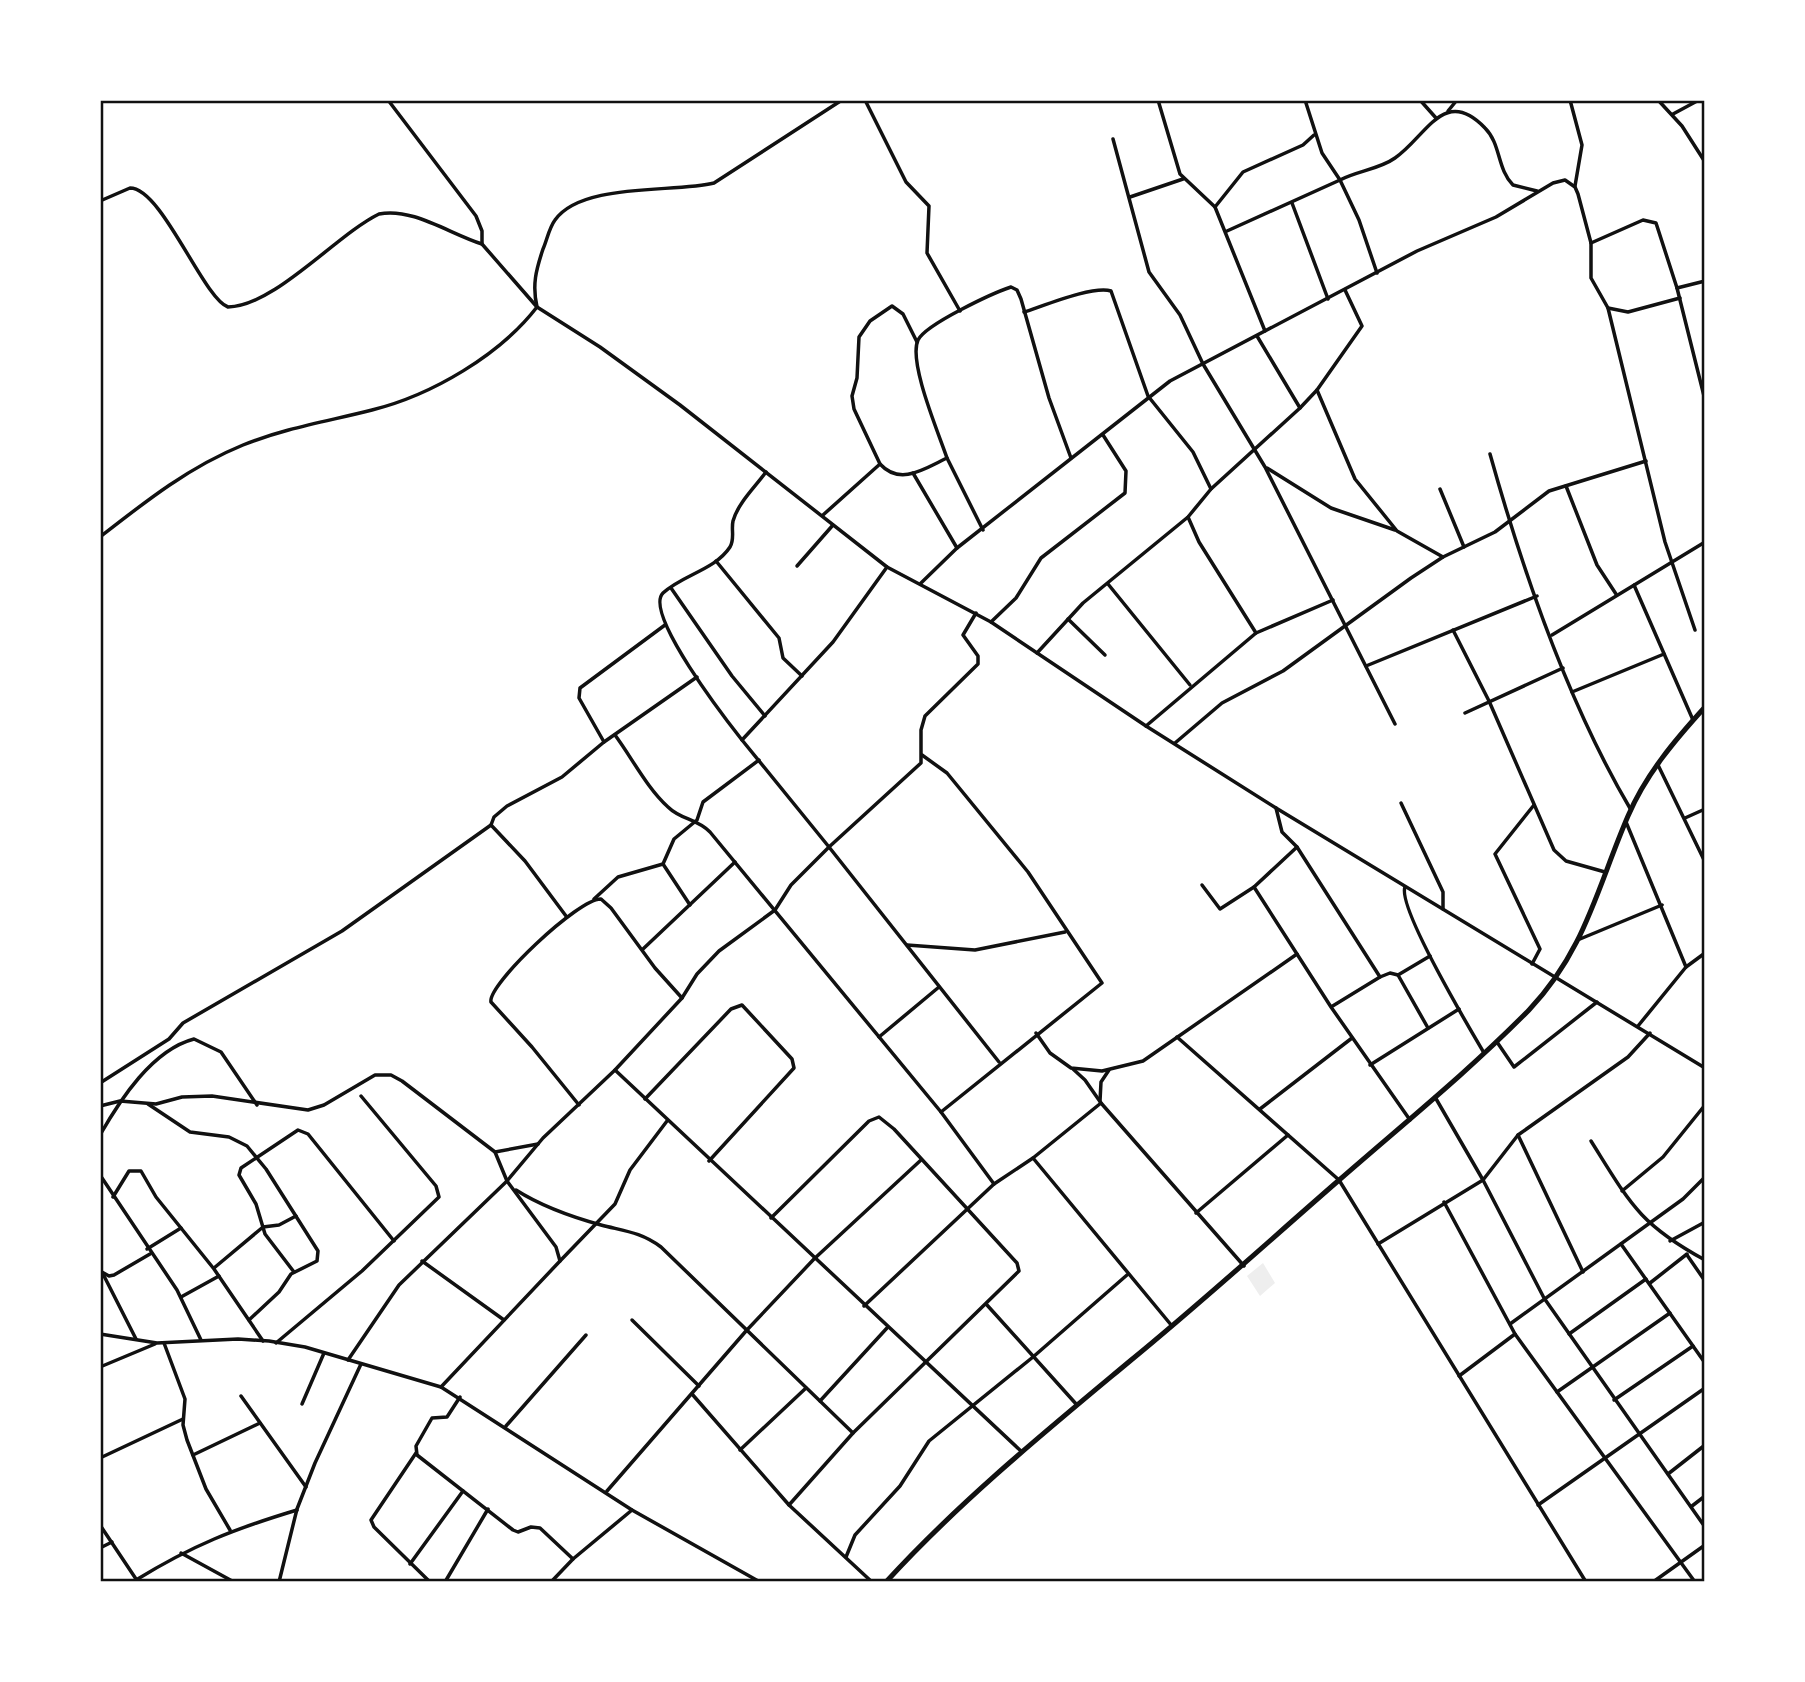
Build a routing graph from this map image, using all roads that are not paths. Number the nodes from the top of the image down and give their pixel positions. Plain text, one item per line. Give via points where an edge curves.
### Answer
1 (388, 100) edge
2 (842, 100) edge
3 (865, 100) edge
4 (1158, 100) edge
5 (1305, 100) edge
6 (1420, 100) edge
7 (1457, 100) edge
8 (1570, 100) edge
9 (1658, 100) edge
10 (1700, 100) edge
11 (1705, 107) edge
12 (1446, 112) junction
13 (1673, 114) junction
14 (1436, 118) junction
15 (1314, 135) junction
16 (1113, 139) dead end
17 (1705, 162) edge
18 (1183, 179) junction
19 (1340, 180) junction
20 (1575, 187) junction
21 (1539, 191) junction
22 (1130, 197) junction
23 (100, 201) edge
24 (1292, 203) junction
25 (1215, 207) junction
26 (1227, 231) junction
27 (1591, 243) junction
28 (482, 244) junction
29 (1377, 273) junction
30 (1705, 281) edge
31 (1677, 288) junction
32 (1345, 290) junction
33 (1680, 298) junction
34 (1328, 299) junction
35 (537, 307) junction
36 (1608, 308) junction
37 (960, 311) junction
38 (1024, 312) junction
39 (1265, 331) junction
40 (1257, 336) junction
41 (917, 342) junction
42 (1203, 364) junction
43 (1317, 390) junction
44 (1148, 396) junction
45 (1705, 400) edge
46 (1300, 408) junction
47 (1103, 435) junction
48 (1255, 451) junction
49 (1490, 454) dead end
50 (947, 458) junction
51 (1071, 458) junction
52 (1646, 461) junction
53 (880, 464) junction
54 (1265, 467) junction
55 (766, 472) junction
56 (913, 473) junction
57 (1566, 486) junction
58 (1211, 489) junction
59 (1440, 489) dead end
60 (822, 516) junction
61 (1188, 517) junction
62 (1510, 522) junction
63 (833, 525) junction
64 (983, 530) junction
65 (1397, 531) junction
66 (100, 537) edge
67 (1705, 542) edge
68 (1464, 547) junction
69 (957, 548) junction
70 (1443, 557) junction
71 (716, 561) junction
72 (1673, 561) junction
73 (797, 566) dead end
74 (887, 567) junction
75 (920, 583) junction
76 (1108, 584) junction
77 (1634, 584) junction
78 (671, 588) junction
79 (1616, 594) junction
80 (1537, 596) junction
81 (1333, 600) junction
82 (976, 613) junction
83 (1068, 619) junction
84 (992, 622) junction
85 (665, 625) junction
86 (1346, 626) junction
87 (1453, 630) junction
88 (1695, 630) dead end
89 (1256, 633) junction
90 (1552, 635) junction
91 (1037, 653) junction
92 (1664, 654) junction
93 (1105, 655) dead end
94 (1366, 666) junction
95 (1563, 668) junction
96 (802, 676) junction
97 (697, 677) junction
98 (1190, 685) junction
99 (1572, 692) junction
100 (1489, 701) junction
101 (1705, 707) edge
102 (1465, 713) dead end
103 (765, 716) junction
104 (1693, 720) junction
105 (1395, 724) dead end
106 (1146, 726) junction
107 (615, 735) junction
108 (742, 740) junction
109 (604, 742) junction
110 (1174, 744) junction
111 (922, 755) junction
112 (759, 761) junction
113 (1657, 763) junction
114 (1401, 803) dead end
115 (1534, 805) junction
116 (1276, 808) junction
117 (1705, 809) edge
118 (1630, 810) junction
119 (1685, 818) junction
120 (697, 820) junction
121 (1626, 821) junction
122 (491, 825) junction
123 (829, 847) junction
124 (1297, 847) junction
125 (735, 862) junction
126 (1705, 862) edge
127 (663, 864) junction
128 (1607, 872) junction
129 (1202, 885) dead end
130 (1254, 887) junction
131 (1405, 887) junction
132 (594, 899) junction
133 (690, 905) junction
134 (1662, 905) junction
135 (1443, 909) junction
136 (775, 910) junction
137 (566, 916) junction
138 (1066, 932) junction
139 (1580, 939) junction
140 (905, 944) junction
141 (643, 949) junction
142 (1705, 953) edge
143 (1297, 954) junction
144 (1430, 956) junction
145 (1532, 964) junction
146 (1686, 967) junction
147 (1398, 975) junction
148 (1380, 977) junction
149 (1556, 979) junction
150 (939, 987) junction
151 (682, 999) junction
152 (1597, 1002) junction
153 (1331, 1007) junction
154 (1459, 1009) junction
155 (1638, 1026) junction
156 (1428, 1028) junction
157 (1036, 1033) junction
158 (1650, 1033) junction
159 (878, 1037) junction
160 (1177, 1037) junction
161 (1352, 1038) junction
162 (1497, 1042) junction
163 (1484, 1053) junction
164 (999, 1062) junction
165 (1370, 1065) junction
166 (1071, 1068) junction
167 (1705, 1068) edge
168 (615, 1070) junction
169 (1109, 1070) junction
170 (100, 1083) edge
171 (361, 1096) dead end
172 (1435, 1097) junction
173 (645, 1099) junction
174 (120, 1101) junction
175 (147, 1103) junction
176 (1101, 1103) junction
177 (257, 1105) junction
178 (579, 1105) junction
179 (1705, 1105) edge
180 (100, 1106) edge
181 (1260, 1109) junction
182 (940, 1112) junction
183 (1410, 1120) junction
184 (667, 1121) junction
185 (100, 1135) edge
186 (1288, 1135) junction
187 (1518, 1135) junction
188 (1591, 1141) dead end
189 (538, 1144) junction
190 (495, 1152) junction
191 (1033, 1158) junction
192 (258, 1159) junction
193 (921, 1160) junction
194 (709, 1161) junction
195 (100, 1175) edge
196 (1705, 1177) edge
197 (1339, 1180) junction
198 (1483, 1180) junction
199 (507, 1181) junction
200 (994, 1184) junction
201 (512, 1188) junction
202 (1622, 1191) junction
203 (113, 1197) junction
204 (1444, 1202) junction
205 (967, 1208) junction
206 (1196, 1213) junction
207 (296, 1216) junction
208 (771, 1218) junction
209 (1705, 1222) edge
210 (598, 1224) junction
211 (1648, 1224) junction
212 (263, 1227) junction
213 (181, 1228) junction
214 (394, 1241) junction
215 (1670, 1241) junction
216 (1378, 1244) junction
217 (1621, 1244) junction
218 (1682, 1247) junction
219 (149, 1251) junction
220 (1686, 1254) junction
221 (814, 1259) junction
222 (1705, 1260) edge
223 (422, 1261) junction
224 (559, 1261) junction
225 (1244, 1266) junction
226 (214, 1269) junction
227 (101, 1272) edge
228 (294, 1272) junction
229 (1583, 1272) junction
230 (1127, 1275) junction
231 (219, 1276) junction
232 (1648, 1281) junction
233 (1705, 1281) edge
234 (181, 1297) junction
235 (1544, 1298) junction
236 (987, 1305) junction
237 (864, 1306) junction
238 (1670, 1313) junction
239 (249, 1320) junction
240 (504, 1320) junction
241 (632, 1320) dead end
242 (1510, 1324) junction
243 (1172, 1326) junction
244 (887, 1328) junction
245 (746, 1331) junction
246 (100, 1334) edge
247 (1516, 1334) junction
248 (1569, 1334) junction
249 (586, 1335) dead end
250 (136, 1339) junction
251 (201, 1340) junction
252 (263, 1341) junction
253 (164, 1342) junction
254 (157, 1343) junction
255 (276, 1343) junction
256 (1693, 1346) junction
257 (324, 1353) junction
258 (1033, 1357) junction
259 (348, 1360) junction
260 (1705, 1363) edge
261 (361, 1364) junction
262 (926, 1364) junction
263 (100, 1367) edge
264 (1591, 1367) junction
265 (1459, 1376) junction
266 (699, 1386) junction
267 (441, 1387) junction
268 (806, 1388) junction
269 (1705, 1388) edge
270 (1557, 1392) junction
271 (692, 1394) junction
272 (241, 1396) dead end
273 (460, 1396) junction
274 (1614, 1400) junction
275 (820, 1401) junction
276 (302, 1404) dead end
277 (1077, 1405) junction
278 (972, 1408) junction
279 (184, 1419) junction
280 (260, 1423) junction
281 (506, 1426) junction
282 (853, 1433) junction
283 (1638, 1435) junction
284 (1705, 1445) edge
285 (740, 1450) junction
286 (1022, 1452) junction
287 (416, 1453) junction
288 (193, 1455) junction
289 (100, 1458) edge
290 (1605, 1460) junction
291 (1668, 1474) junction
292 (306, 1487) junction
293 (463, 1491) junction
294 (606, 1491) junction
295 (1705, 1496) edge
296 (789, 1505) junction
297 (1538, 1505) junction
298 (1692, 1506) junction
299 (488, 1509) junction
300 (297, 1510) junction
301 (632, 1510) junction
302 (100, 1525) edge
303 (1705, 1527) edge
304 (230, 1530) junction
305 (112, 1542) junction
306 (1705, 1545) edge
307 (100, 1548) edge
308 (181, 1553) junction
309 (846, 1557) junction
310 (573, 1559) junction
311 (1679, 1562) junction
312 (410, 1564) junction
313 (137, 1581) edge
314 (234, 1582) edge
315 (279, 1582) edge
316 (430, 1582) edge
317 (445, 1582) edge
318 (551, 1582) edge
319 (760, 1582) edge
320 (872, 1582) edge
321 (886, 1582) edge
322 (1586, 1582) edge
323 (1653, 1582) edge
324 (1695, 1582) edge

1 - 28 street via 476,216
2 - 35 street via 715,183 638,189 583,202 561,214 551,228 533,279
3 - 37 street via 906,182 929,206 927,253
4 - 18 street
5 - 15 street
6 - 14 street
7 - 12 street
8 - 20 street via 1582,145
9 - 13 street
10 - 11 street
10 - 13 street
12 - 14 street
12 - 21 street via 1461,111 1486,128 1508,180 1520,190
13 - 17 street
14 - 19 street via 1394,159
15 - 19 street
15 - 25 street via 1303,145 1243,172
16 - 22 street
18 - 22 street
18 - 25 street
19 - 24 street
19 - 29 street
20 - 21 street via 1560,180
20 - 27 street
21 - 29 street via 1496,217
22 - 42 street via 1149,272 1180,315
23 - 28 street via 130,188 141,191 193,258 218,301 228,307 244,304 284,282 379,214 412,217
24 - 26 street
24 - 34 street
25 - 26 street
26 - 39 street
27 - 31 street via 1638,221 1653,220
27 - 36 street via 1589,270
28 - 35 street
29 - 32 street
30 - 31 street
31 - 33 street
32 - 34 street
32 - 43 street via 1362,326
33 - 36 street via 1628,312
33 - 45 street
34 - 39 street
35 - 55 street via 600,347
35 - 66 street via 493,352 441,381 394,403 284,430 199,465
36 - 52 street
37 - 38 street via 1011,287 1019,294
37 - 41 street via 926,331
38 - 44 street via 1110,290
38 - 51 street
39 - 40 street
40 - 42 street
40 - 46 street
41 - 50 street via 917,366
41 - 53 street via 903,314 892,306 870,321 859,337 852,400
42 - 44 street
42 - 48 street
43 - 46 street
43 - 65 street via 1355,478
44 - 47 street
44 - 58 street via 1193,452
46 - 48 street
47 - 51 street
47 - 84 street via 1126,471 1125,493 1041,558 1016,598
48 - 54 street
48 - 58 street
49 - 62 street
50 - 56 street
50 - 64 street
51 - 64 street
52 - 57 street
52 - 72 street
53 - 56 street via 895,476
53 - 60 street
54 - 65 street via 1331,508
54 - 81 street
55 - 60 street
55 - 71 street via 737,512 731,545
56 - 69 street
57 - 62 street via 1549,491
57 - 79 street via 1588,546
58 - 61 street
59 - 68 street
60 - 63 street
61 - 76 street
61 - 89 street
62 - 68 street
62 - 80 street
63 - 73 street
63 - 74 street
64 - 69 street
65 - 70 street
67 - 72 street
68 - 70 street
69 - 75 street
70 - 86 street
71 - 78 street
71 - 96 street via 779,638 783,658
72 - 77 street
72 - 88 street
74 - 75 street
74 - 96 street via 833,642
75 - 82 street
76 - 83 street
76 - 98 street
77 - 79 street
77 - 92 street
78 - 85 street via 660,598
78 - 103 street
79 - 90 street
80 - 87 street
80 - 90 street
81 - 86 street
81 - 89 street
82 - 84 street
82 - 111 street via 963,635 978,656 978,664 925,716 920,730
83 - 91 street
83 - 93 street
84 - 91 street
85 - 97 street
85 - 109 street via 580,688 579,698
86 - 94 street
86 - 110 street via 1283,671 1222,702
87 - 94 street
87 - 100 street
89 - 98 street
90 - 95 street
91 - 106 street
92 - 99 street
92 - 104 street
94 - 105 street
95 - 99 street
95 - 100 street
96 - 103 street
97 - 107 street
97 - 108 street
98 - 106 street
99 - 118 street
100 - 102 street
100 - 115 street
101 - 104 main road
103 - 108 street
104 - 113 main road
106 - 110 street
107 - 109 street
107 - 120 street via 665,805
108 - 112 street
109 - 122 street via 553,783 507,806
110 - 116 street
111 - 123 street via 920,766
111 - 138 street via 947,773 983,815 1028,872
112 - 120 street via 703,802
112 - 123 street
113 - 118 main road
113 - 119 street
114 - 135 street via 1443,892
115 - 128 street via 1559,857
115 - 145 street via 1495,854 1540,949
116 - 124 street via 1282,832
116 - 131 street
117 - 119 street
118 - 121 main road
119 - 126 street
120 - 125 street
120 - 127 street via 678,832
121 - 128 main road
121 - 134 street
122 - 137 street
122 - 170 street via 342,931 183,1023 169,1039
123 - 136 street via 791,885
123 - 140 street
124 - 130 street
124 - 148 street
125 - 133 street
125 - 136 street
127 - 132 street via 618,877
127 - 133 street
128 - 139 main road
129 - 130 street via 1223,909
130 - 143 street
131 - 135 street
131 - 144 street via 1404,901
132 - 137 street
132 - 141 street via 606,902
133 - 141 street
134 - 139 street
134 - 146 street
135 - 145 street
136 - 151 street via 719,951
136 - 159 street
137 - 178 street via 492,989 489,998
138 - 140 street via 975,950
138 - 157 street via 1102,983
139 - 149 main road
140 - 150 street
141 - 151 street
142 - 146 street
143 - 153 street
143 - 160 street
144 - 147 street
144 - 154 street
145 - 149 street
146 - 155 street
147 - 148 street
147 - 156 street
148 - 153 street
149 - 152 street
149 - 162 main road
150 - 159 street
150 - 164 street
151 - 168 street
152 - 155 street
152 - 162 street via 1514,1067
153 - 161 street
154 - 156 street
154 - 163 street
155 - 158 street
156 - 165 street
157 - 164 street
157 - 166 street via 1050,1053
158 - 167 street
158 - 187 street via 1628,1057
159 - 182 street
160 - 169 street via 1153,1057
160 - 181 street
161 - 165 street
161 - 181 street
162 - 163 main road
163 - 172 main road
164 - 182 street
165 - 183 street
166 - 169 street
166 - 176 street
168 - 173 street
168 - 178 street
169 - 176 street via 1101,1082
171 - 214 street via 439,1192 438,1201
172 - 183 main road
172 - 198 street
173 - 184 street
173 - 194 street via 731,1009 742,1005 792,1059 794,1068
174 - 175 street
174 - 177 street via 136,1079 194,1039 221,1052
174 - 180 street
174 - 185 street
175 - 177 street via 212,1096
175 - 192 street via 190,1132 241,1142
176 - 191 street
176 - 206 street
177 - 190 street via 308,1110 375,1075 391,1075
178 - 189 street
179 - 202 street via 1663,1157
181 - 186 street
182 - 200 street
183 - 197 main road
184 - 194 street
184 - 210 street
186 - 197 street
186 - 206 street
187 - 198 street
187 - 229 street
188 - 202 street
189 - 190 street
189 - 199 street
190 - 199 street
191 - 200 street
191 - 230 street
192 - 207 street
192 - 212 street via 241,1168 239,1175
192 - 214 street via 298,1130 305,1131
193 - 205 street
193 - 208 street via 884,1119 874,1118
193 - 221 street
194 - 208 street
195 - 203 street
196 - 211 street
197 - 216 street
197 - 225 main road
198 - 204 street
198 - 235 street
199 - 201 street
199 - 223 street
200 - 205 street
201 - 210 street via 535,1202
201 - 224 street via 556,1247
202 - 211 street
203 - 213 street via 129,1171 141,1171
203 - 219 street
204 - 216 street
204 - 242 street
205 - 236 street via 1019,1267 1017,1275
205 - 237 street
206 - 225 street
207 - 212 street
207 - 228 street via 320,1256
208 - 221 street
209 - 215 street
210 - 224 street
210 - 245 street via 630,1229 661,1247
211 - 215 street
211 - 217 street
212 - 226 street
212 - 228 street
213 - 219 street
213 - 226 street
214 - 255 street
215 - 218 street
216 - 265 street
217 - 229 street
217 - 232 street
218 - 220 street
218 - 222 street
219 - 227 street via 114,1275
219 - 234 street
220 - 232 street
220 - 233 street
221 - 237 street
221 - 245 street
223 - 240 street
223 - 259 street via 384,1304
224 - 240 street
225 - 243 main road
226 - 231 street
227 - 250 street
228 - 239 street
229 - 235 street
230 - 243 street
230 - 258 street
231 - 234 street
231 - 239 street
232 - 238 street
232 - 248 street
234 - 251 street
235 - 242 street
235 - 248 street
236 - 258 street
236 - 262 street
237 - 244 street
238 - 256 street
238 - 264 street
239 - 252 street
240 - 267 street
241 - 266 street
242 - 247 street
243 - 277 main road
244 - 262 street
244 - 275 street
245 - 266 street
245 - 268 street
246 - 250 street
247 - 265 street
247 - 270 street
248 - 264 street
249 - 281 street
250 - 254 street
251 - 252 street
251 - 253 street
252 - 255 street
253 - 254 street
253 - 279 street via 185,1399
254 - 263 street
255 - 257 street
256 - 260 street
256 - 274 street
257 - 259 street
257 - 276 street
258 - 277 street
258 - 278 street
259 - 261 street
261 - 267 street
261 - 292 street
262 - 278 street
262 - 282 street
264 - 270 street
264 - 274 street
265 - 297 street
266 - 271 street
267 - 273 street
268 - 275 street
268 - 285 street
269 - 283 street
270 - 290 street
271 - 285 street
271 - 294 street
272 - 280 street
273 - 281 street
273 - 287 street via 447,1418 432,1418
274 - 283 street
275 - 282 street
277 - 286 main road
278 - 286 street
278 - 309 street via 924,1446 900,1486 855,1535
279 - 288 street
279 - 289 street
280 - 288 street
280 - 292 street
281 - 294 street
282 - 296 street
283 - 290 street
283 - 291 street
284 - 291 street
285 - 296 street
286 - 321 main road
287 - 293 street
287 - 312 street via 371,1520
288 - 304 street
290 - 297 street
290 - 311 street
291 - 298 street
292 - 300 street
293 - 299 street
293 - 312 street
294 - 301 street
295 - 298 street
296 - 309 street
297 - 322 street
298 - 303 street
299 - 310 street via 518,1532 540,1528
299 - 317 street
300 - 304 street
300 - 315 street
301 - 310 street
301 - 319 street
302 - 305 street
304 - 308 street
305 - 307 street
305 - 313 street
306 - 311 street
308 - 313 street
308 - 314 street
309 - 320 street
310 - 318 street
311 - 323 street
311 - 324 street
312 - 316 street

